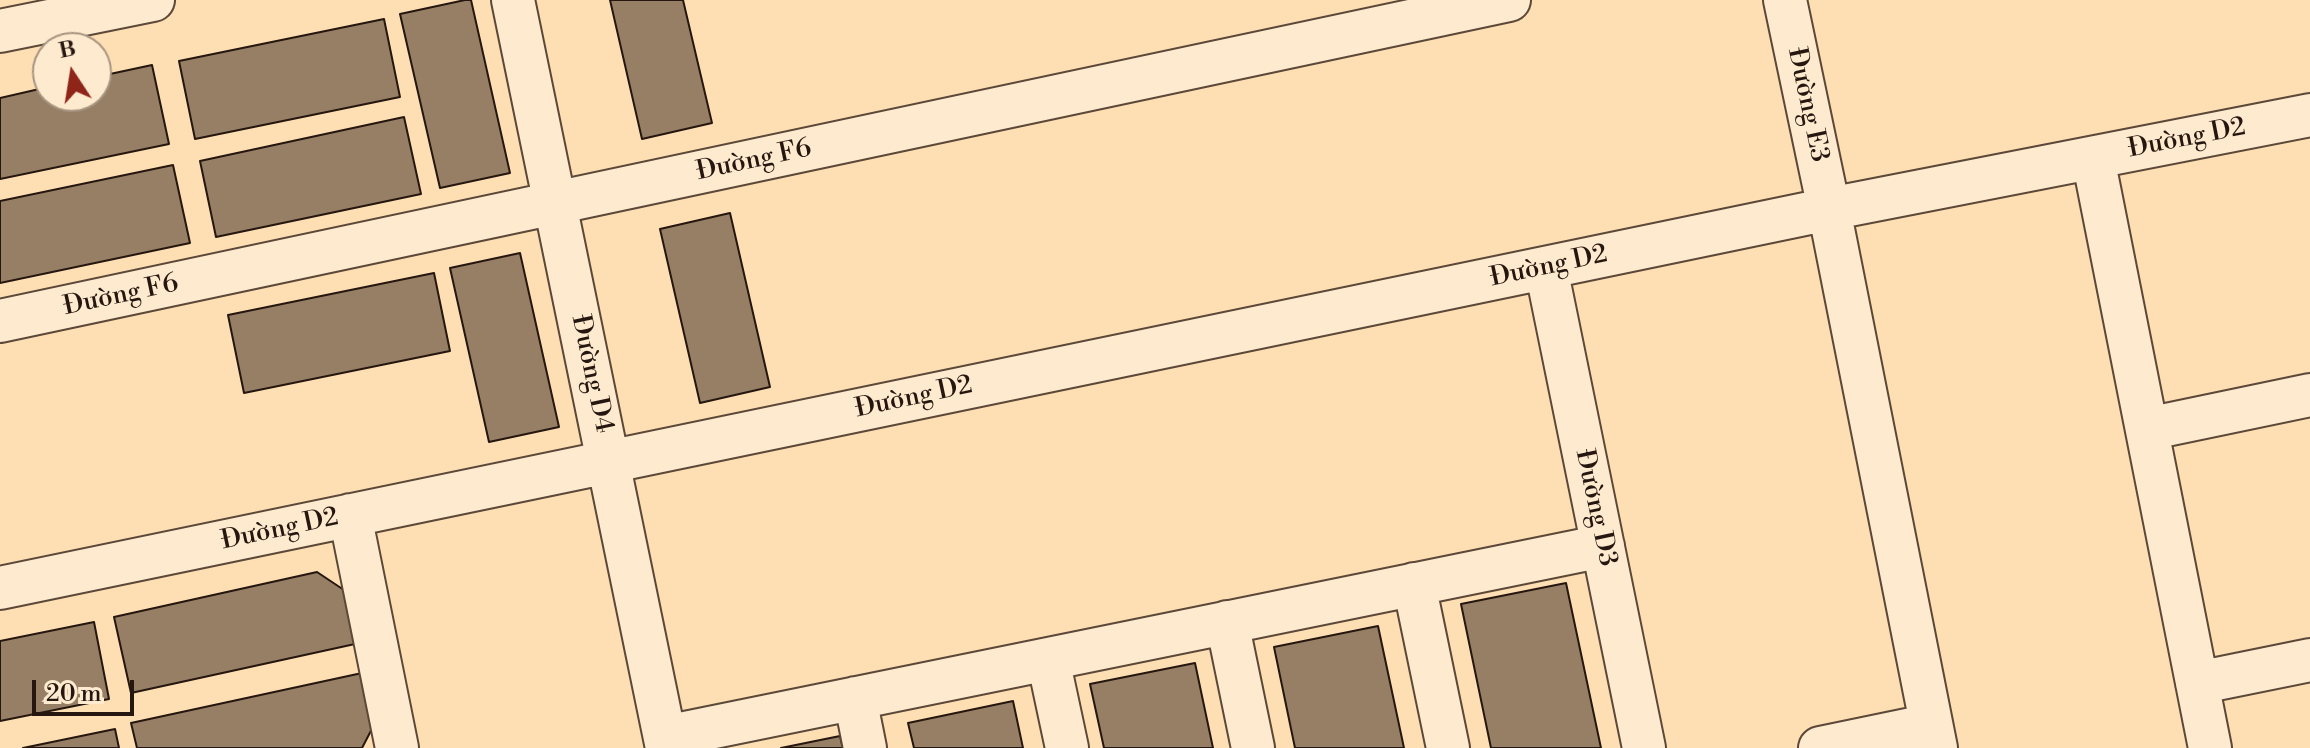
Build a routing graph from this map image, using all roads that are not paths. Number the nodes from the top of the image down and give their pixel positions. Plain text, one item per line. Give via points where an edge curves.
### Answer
1 (153, 0) edge
2 (513, 0) edge
3 (1509, 0) edge
4 (1785, 0) edge
5 (0, 31) edge
6 (2310, 115) edge
7 (2093, 158) junction
8 (555, 204) junction
9 (1829, 209) junction
10 (1546, 268) junction
11 (0, 321) edge
12 (2310, 395) edge
13 (2147, 429) junction
14 (609, 462) junction
15 (350, 515) junction
16 (1603, 546) junction
17 (1414, 584) junction
18 (0, 588) edge
19 (1227, 622) junction
20 (1048, 659) junction
21 (2310, 660) edge
22 (2197, 683) junction
23 (855, 698) junction
24 (1933, 736) edge
25 (666, 743) edge
26 (397, 748) edge
27 (865, 748) edge
28 (1067, 748) edge
29 (1253, 748) edge
30 (1448, 748) edge
31 (1644, 748) edge
32 (1820, 748) edge
33 (2210, 748) edge

1 - 5 street
2 - 8 street, Đường D4
3 - 8 street, Đường F6
4 - 9 street, Đường E3
6 - 7 street, Đường D2
7 - 9 street, Đường D2
7 - 13 street
8 - 11 street, Đường F6
8 - 14 street, Đường D4
9 - 10 street, Đường D2
9 - 24 street
10 - 14 street, Đường D2
10 - 16 street, Đường D3
12 - 13 street
13 - 22 street
14 - 15 street, Đường D2
14 - 25 street, Đường D4
15 - 18 street, Đường D2
15 - 26 street
16 - 17 street
16 - 31 street, Đường D3
17 - 19 street
17 - 30 street
19 - 20 street
19 - 29 street
20 - 23 street
20 - 28 street
21 - 22 street
22 - 33 street
23 - 25 street
23 - 27 street
24 - 32 street

